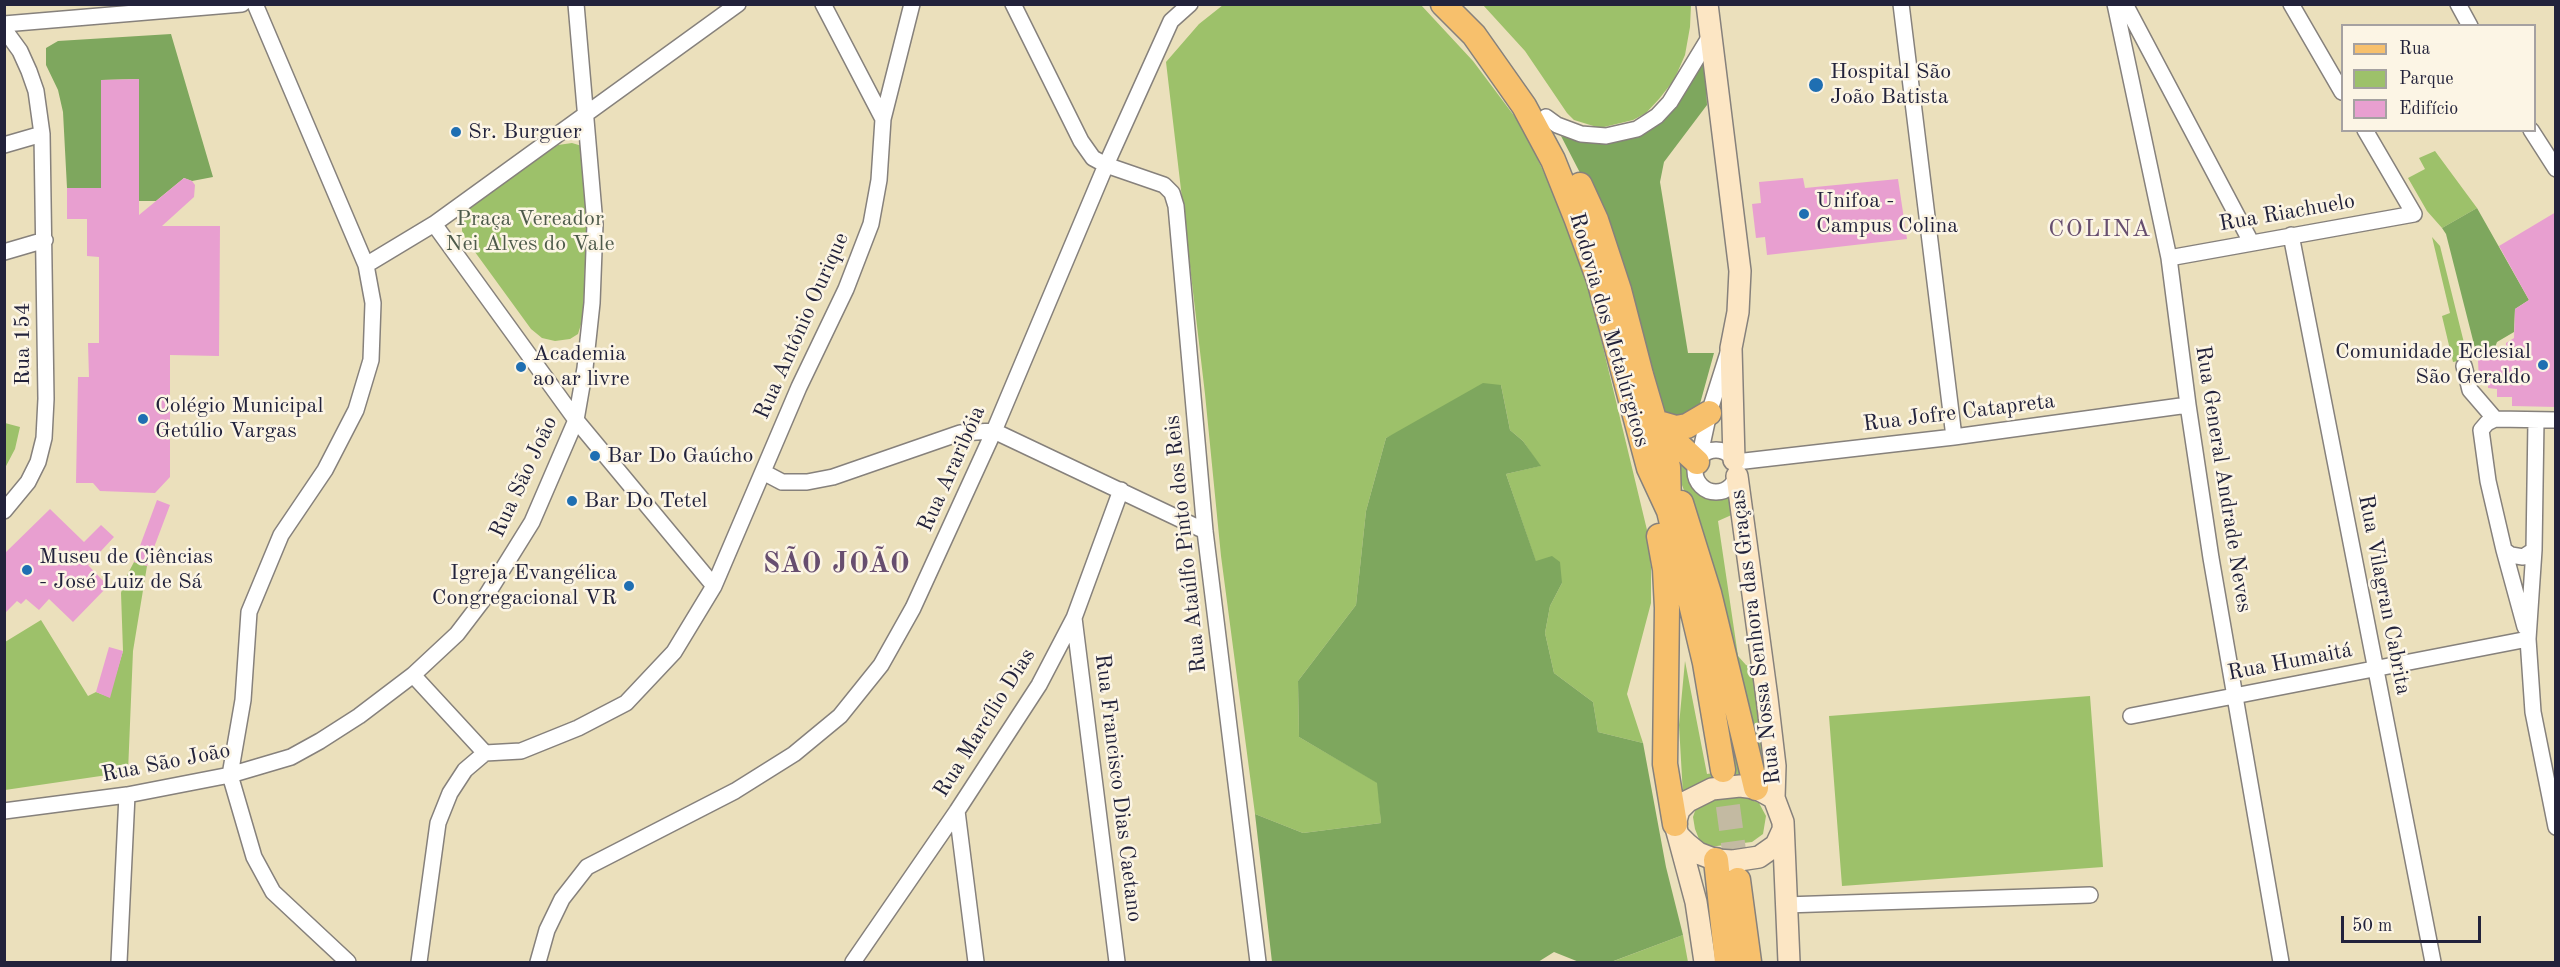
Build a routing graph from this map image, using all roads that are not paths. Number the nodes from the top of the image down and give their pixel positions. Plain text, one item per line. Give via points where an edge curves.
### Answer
1 (242, 4) edge
2 (255, 4) edge
3 (576, 4) edge
4 (738, 4) edge
5 (824, 4) edge
6 (912, 4) edge
7 (1013, 4) edge
8 (1178, 4) edge
9 (1190, 4) edge
10 (1443, 4) edge
11 (1462, 4) edge
12 (1707, 4) edge
13 (1901, 4) edge
14 (2115, 4) edge
15 (2125, 4) edge
16 (2291, 4) edge
17 (2458, 4) edge
18 (1172, 21) junction
19 (2469, 24) edge
20 (4, 27) edge
21 (1712, 33) junction
22 (2341, 89) edge
23 (586, 114) junction
24 (1546, 117) junction
25 (883, 118) junction
26 (2366, 132) edge
27 (2532, 132) edge
28 (42, 134) junction
29 (4, 145) edge
30 (1106, 165) junction
31 (2556, 169) edge
32 (434, 224) junction
33 (2291, 235) junction
34 (45, 240) junction
35 (2251, 242) junction
36 (4, 252) edge
37 (2169, 258) junction
38 (366, 265) junction
39 (1731, 348) junction
40 (2464, 366) dead end
41 (2188, 405) junction
42 (1708, 413) junction
43 (576, 420) junction
44 (2536, 420) junction
45 (2556, 420) edge
46 (1655, 422) junction
47 (2489, 422) junction
48 (994, 431) junction
49 (1954, 437) junction
50 (1698, 460) junction
51 (1658, 465) junction
52 (1736, 466) junction
53 (763, 472) junction
54 (1121, 490) junction
55 (4, 511) edge
56 (1205, 531) junction
57 (2534, 549) junction
58 (2504, 550) junction
59 (714, 586) junction
60 (1074, 618) junction
61 (2528, 639) junction
62 (2375, 669) junction
63 (413, 675) junction
64 (2234, 696) junction
65 (2131, 716) dead end
66 (485, 753) junction
67 (1723, 770) tunnel mouth
68 (230, 775) junction
69 (1765, 793) junction
70 (127, 795) junction
71 (4, 811) edge
72 (957, 811) junction
73 (2556, 827) edge
74 (1677, 830) junction
75 (1782, 832) junction
76 (1712, 859) junction
77 (1738, 880) tunnel mouth
78 (2090, 895) dead end
79 (1696, 902) junction
80 (1785, 905) junction
81 (119, 963) edge
82 (348, 963) edge
83 (419, 963) edge
84 (538, 963) edge
85 (853, 963) edge
86 (976, 963) edge
87 (1117, 963) edge
88 (1258, 963) edge
89 (1705, 963) edge
90 (1727, 963) edge
91 (1749, 963) edge
92 (1789, 963) edge
93 (2281, 963) edge
94 (2433, 963) edge

1 - 20 street
2 - 38 street
3 - 23 street, Rua São João
4 - 23 street
5 - 25 street
6 - 25 street, Rua Antônio Ourique
7 - 30 street via 1081,141 1093,158
8 - 18 street, Rua Araribóia
9 - 18 street, Rua Araribóia
10 - 51 main road, Rodovia dos Metalúrgicos via 1474,35 1509,83 1566,190
11 - 24 main road, Rodovia dos Metalúrgicos via 1502,50
12 - 21 street, Rua Nossa Senhora das Graças
13 - 49 street
14 - 37 street, Rua General Andrade Neves
15 - 35 street
16 - 22 street
17 - 19 street
18 - 30 street, Rua Araribóia
20 - 28 street, Rua 154 via 29,71
21 - 24 street via 1670,102 1637,129 1606,136 1581,134 1563,129
21 - 39 street, Rua Nossa Senhora das Graças via 1718,110 1740,271
23 - 32 street
23 - 43 street, Rua São João via 595,224 592,303
24 - 46 main road, Rodovia dos Metalúrgicos via 1596,220
25 - 53 street, Rua Antônio Ourique via 871,224 846,289
26 - 33 street, Rua Riachuelo via 2414,214
27 - 31 street
28 - 29 street
28 - 34 street, Rua 154
30 - 48 street, Rua Araribóia
30 - 56 street, Rua Ataúlfo Pinto dos Reis via 1164,185 1176,206
32 - 38 street
32 - 43 street
33 - 35 street, Rua Riachuelo
33 - 62 street, Rua Vilagran Cabrita
34 - 36 street
34 - 55 street, Rua 154 via 44,438 32,476
35 - 37 street, Rua Riachuelo
37 - 41 street, Rua General Andrade Neves
38 - 68 street via 373,303 371,360 356,410 325,470 281,535 249,612 243,700
39 - 42 street, Rua Nossa Senhora das Graças
39 - 52 street, Rua Nossa Senhora das Graças
40 - 47 street via 2469,390
41 - 49 street, Rua Jofre Catapreta
41 - 64 street, Rua General Andrade Neves
42 - 46 main road via 1676,428
42 - 50 street, Rua Nossa Senhora das Graças
43 - 59 street
43 - 63 street, Rua São João via 532,522 486,596 457,634
44 - 45 street
44 - 47 street
44 - 57 street
46 - 50 main road
46 - 51 main road, Rodovia dos Metalúrgicos
47 - 58 street via 2481,442
48 - 53 street via 960,433 857,470 807,482 782,483
48 - 54 street
48 - 84 street, Rua Araribóia via 913,608 881,665 840,716 794,754 735,791 587,867 562,899 547,930
49 - 52 street, Rua Jofre Catapreta
50 - 52 street via 1705,453 1719,450
50 - 52 street via 1698,483 1709,491 1730,488
51 - 67 main road, Rodovia dos Metalúrgicos via 1705,663
51 - 69 main road via 1695,544
51 - 74 main road via 1666,578 1665,764
52 - 69 street, Rua Nossa Senhora das Graças via 1775,766
53 - 59 street, Rua Antônio Ourique
54 - 56 street
54 - 60 street, Rua Marcílio Dias
56 - 88 street, Rua Ataúlfo Pinto dos Reis
57 - 58 street via 2523,557
57 - 61 street
58 - 61 street
59 - 66 street, Rua Antônio Ourique via 674,652 626,703 520,751
60 - 72 street, Rua Marcílio Dias via 1039,685
60 - 87 street, Rua Francisco Dias Caetano
61 - 62 street, Rua Humaitá
61 - 73 street via 2533,712
62 - 64 street, Rua Humaitá
62 - 94 street, Rua Vilagran Cabrita
63 - 66 street
63 - 68 street, Rua São João via 291,757
64 - 65 street, Rua Humaitá
64 - 93 street, Rua General Andrade Neves
66 - 83 street via 465,770 438,823
68 - 70 street, Rua São João
68 - 82 street via 254,857 273,892
69 - 74 street via 1731,785 1712,789 1679,810
69 - 75 street via 1780,812
70 - 71 street, Rua São João
70 - 81 street
72 - 85 street, Rua Marcílio Dias
72 - 86 street
74 - 76 street via 1698,853
74 - 79 street
75 - 76 street via 1776,845 1759,857
75 - 80 street
76 - 79 street
76 - 90 main road
77 - 91 main road
78 - 80 street
79 - 89 street
80 - 92 street

